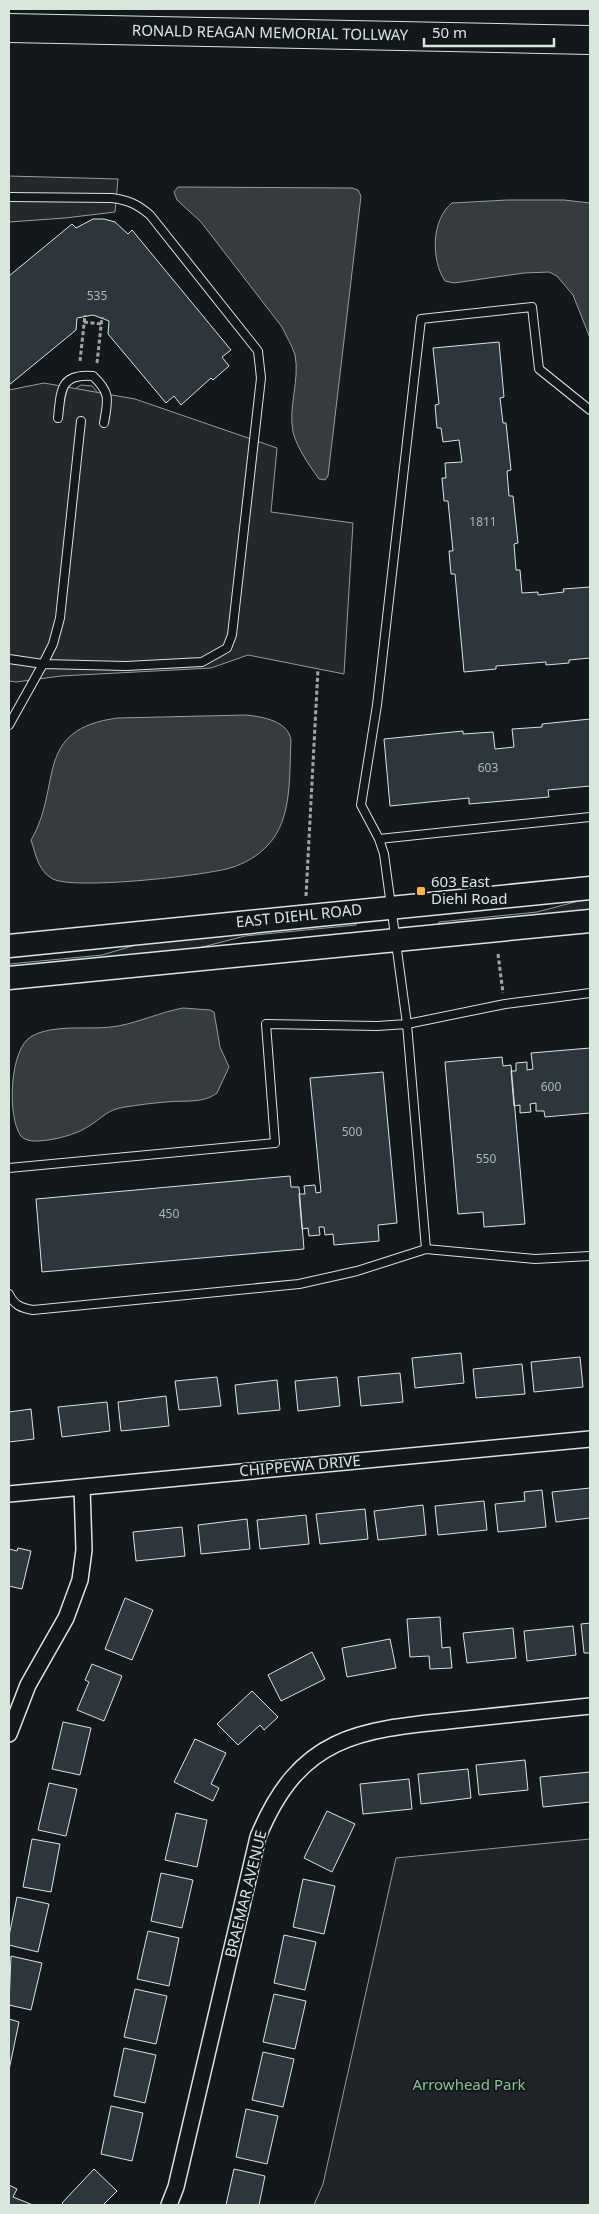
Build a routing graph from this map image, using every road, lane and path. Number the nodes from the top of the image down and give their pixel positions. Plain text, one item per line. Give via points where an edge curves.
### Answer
1 (9, 28) edge
2 (590, 40) edge
3 (9, 197) edge
4 (85, 315) dead end
5 (102, 317) dead end
6 (84, 322) junction
7 (101, 324) junction
8 (80, 361) dead end
9 (97, 363) dead end
10 (590, 410) edge
11 (58, 418) dead end
12 (81, 421) dead end
13 (104, 423) dead end
14 (9, 659) edge
15 (43, 664) junction
16 (318, 669) dead end
17 (9, 725) edge
18 (590, 817) edge
19 (379, 839) junction
20 (590, 888) edge
21 (306, 896) dead end
22 (392, 907) junction
23 (590, 921) edge
24 (398, 940) junction
25 (9, 946) edge
26 (498, 954) dead end
27 (9, 978) edge
28 (590, 993) edge
29 (504, 998) dead end
30 (407, 1024) junction
31 (9, 1168) edge
32 (426, 1249) junction
33 (590, 1256) edge
34 (9, 1294) edge
35 (590, 1439) edge
36 (82, 1487) junction
37 (9, 1494) edge
38 (590, 1706) edge
39 (9, 1734) edge
40 (169, 2205) edge

1 - 2 highway, RONALD REAGAN MEMORIAL TOLLWAY
3 - 15 lane via 112,198 136,204 150,215 251,341 261,361 232,634 227,648 202,662 126,666
4 - 6 path
5 - 7 path
6 - 7 path
6 - 8 path
7 - 9 path
10 - 19 lane via 539,369 532,307 421,319 376,705 361,805
11 - 13 lane via 61,393 66,382 77,374 93,376 102,385 108,396
12 - 15 lane via 62,604 54,644
14 - 15 lane
15 - 17 lane
16 - 21 path
18 - 19 lane
19 - 22 lane
20 - 22 street, EAST DIEHL ROAD
22 - 24 lane
22 - 25 street, EAST DIEHL ROAD
23 - 24 street
24 - 27 street
24 - 30 lane
26 - 29 path
28 - 30 lane via 505,1004
30 - 31 lane via 266,1024 275,1143
30 - 32 lane
32 - 33 lane via 535,1260
32 - 34 lane via 357,1271 299,1284 33,1310 13,1302
35 - 36 street, CHIPPEWA DRIVE
36 - 37 street, CHIPPEWA DRIVE
36 - 39 street via 84,1550 80,1580 66,1618 28,1685
38 - 40 street, BRAEMAR AVENUE via 393,1726 359,1734 318,1755 292,1778 269,1810 258,1836 176,2187

